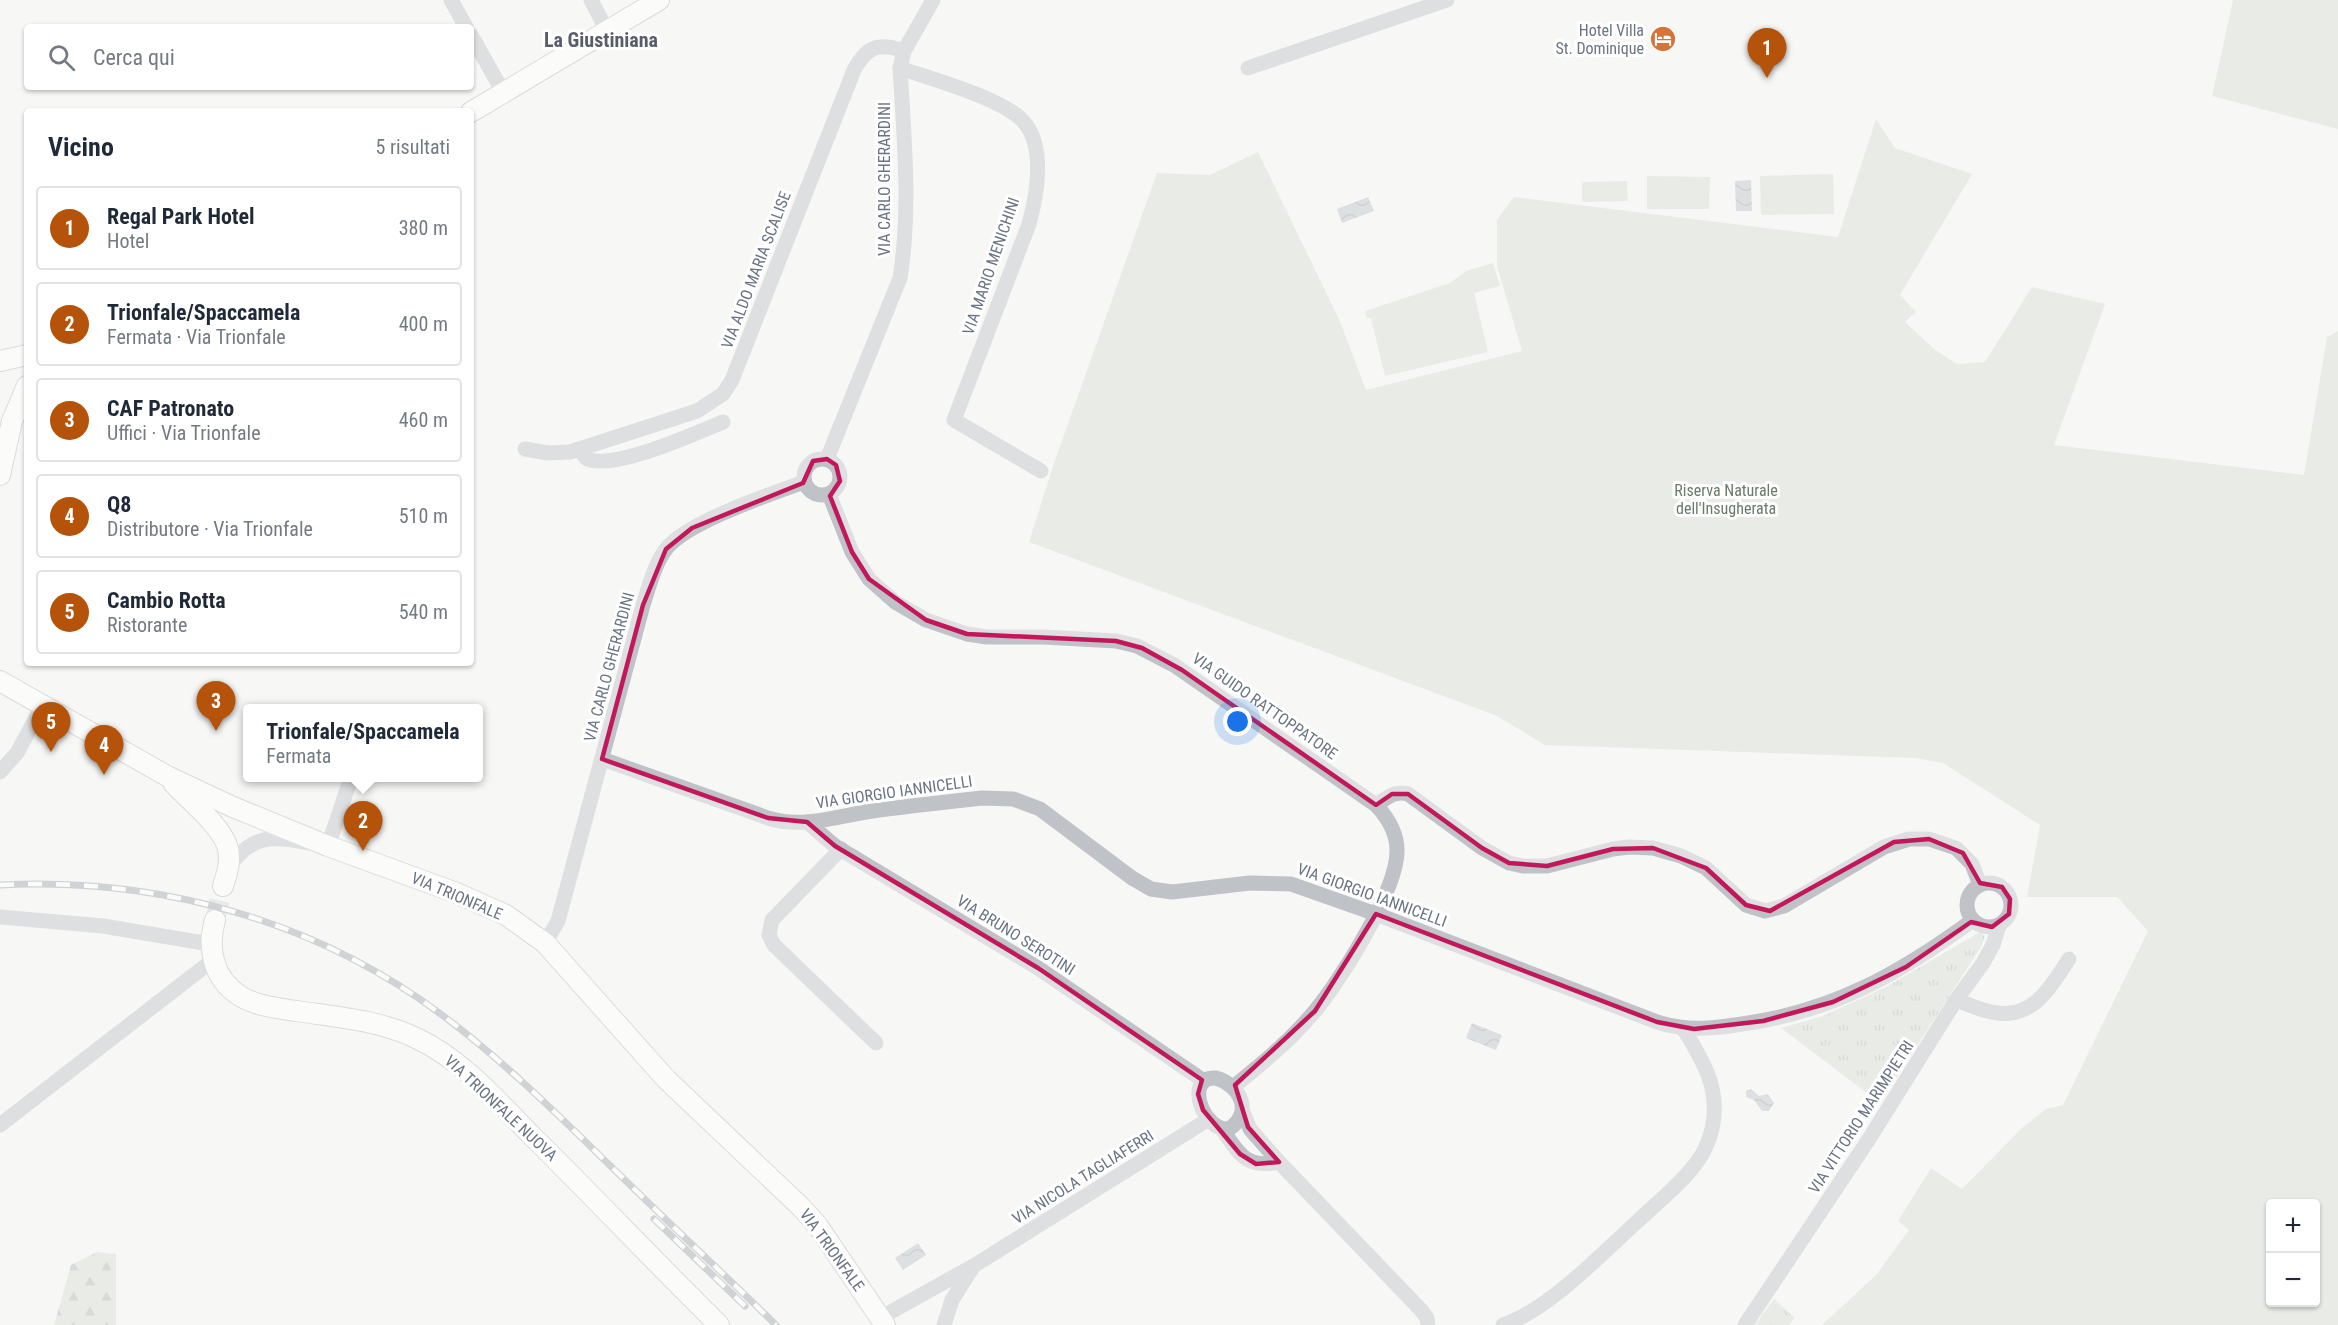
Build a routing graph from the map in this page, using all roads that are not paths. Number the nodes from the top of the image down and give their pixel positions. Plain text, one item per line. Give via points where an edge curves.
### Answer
1 (451, 0) edge
2 (591, 0) edge
3 (659, 0) edge
4 (933, 0) edge
5 (1447, 0) edge
6 (464, 24) edge
7 (606, 31) junction
8 (474, 40) edge
9 (904, 51) junction
10 (900, 68) junction
11 (1248, 68) dead end
12 (503, 92) junction
13 (474, 110) edge
14 (24, 357) edge
15 (0, 362) edge
16 (24, 391) edge
17 (0, 413) edge
18 (723, 422) dead end
19 (8, 436) junction
20 (525, 449) dead end
21 (579, 449) junction
22 (827, 459) junction
23 (1041, 471) dead end
24 (0, 475) edge
25 (804, 482) junction
26 (829, 494) junction
27 (2, 681) edge
28 (43, 705) junction
29 (602, 759) junction
30 (0, 772) edge
31 (166, 776) junction
32 (349, 782) edge
33 (1376, 805) junction
34 (807, 822) junction
35 (328, 846) junction
36 (841, 849) junction
37 (226, 878) joint
38 (1980, 885) junction
39 (1376, 914) junction
40 (0, 917) edge
41 (215, 920) tunnel mouth
42 (1973, 920) junction
43 (1999, 925) junction
44 (545, 943) junction
45 (211, 952) junction
46 (2069, 959) dead end
47 (1956, 1000) junction
48 (1683, 1028) junction
49 (876, 1043) dead end
50 (1204, 1081) junction
51 (1233, 1087) junction
52 (1243, 1112) junction
53 (1209, 1119) junction
54 (0, 1125) edge
55 (1222, 1129) junction
56 (1279, 1162) junction
57 (975, 1265) junction
58 (883, 1321) edge
59 (719, 1325) edge
60 (944, 1325) edge
61 (1428, 1325) edge
62 (1503, 1325) edge
63 (1745, 1325) edge

1 - 6 street
2 - 7 street
3 - 7 main road
4 - 9 street, VIA CARLO GHERARDINI
5 - 11 street
7 - 12 main road
8 - 12 street
9 - 10 street, VIA CARLO GHERARDINI
9 - 21 street, VIA ALDO MARIA SCALISE via 888,45 874,47 854,70 732,380 723,394 697,411
10 - 22 street, VIA CARLO GHERARDINI via 906,206 900,278
10 - 23 street, VIA MARIO MENICHINI via 996,102 1025,123 1034,141 1034,205 1029,224 954,420
12 - 13 main road
14 - 15 main road
16 - 19 main road
17 - 19 main road
18 - 21 street via 645,452 604,462 587,459
19 - 24 main road
20 - 21 street, VIA ALDO MARIA SCALISE via 554,453
22 - 25 street via 809,464
22 - 26 street via 836,465 841,476 838,487
25 - 26 street via 814,494
25 - 29 street, VIA CARLO GHERARDINI via 692,528 666,549 643,605
26 - 33 street, VIA GUIDO RATTOPPATORE via 852,552 868,579 895,602 926,620 987,637 1116,641 1137,646 1182,670
27 - 28 main road, VIA TRIONFALE
28 - 30 street via 17,753
28 - 31 main road, VIA TRIONFALE
29 - 34 street, VIA GIORGIO IANNICELLI via 768,818
29 - 44 street, VIA CARLO GHERARDINI via 558,921
31 - 35 main road, VIA TRIONFALE
31 - 37 main road via 221,834 228,849
32 - 35 street
33 - 38 street via 1392,794 1408,794 1488,852 1523,866 1556,865 1629,847 1670,852 1706,868 1746,905 1765,911 1784,906 1904,839 1929,839 1956,848 1972,864
33 - 39 street, VIA GUIDO RATTOPPATORE via 1391,826 1397,851 1393,877
34 - 36 street, VIA BRUNO SEROTINI
34 - 39 street, VIA GIORGIO IANNICELLI via 982,798 1013,799 1047,813 1151,889 1172,892 1279,882
35 - 37 street via 262,839 243,851
35 - 44 main road, VIA TRIONFALE via 501,913
36 - 49 street via 772,920 769,935 774,945
36 - 50 street, VIA BRUNO SEROTINI via 1038,968
38 - 42 street via 1967,901
38 - 43 street via 1995,884 2010,899 2009,914
39 - 48 street, VIA GIORGIO IANNICELLI via 1657,1022
39 - 51 street via 1315,1011
40 - 45 street via 103,926
41 - 45 main road
42 - 43 street via 1985,927
42 - 48 street, VIA GIORGIO IANNICELLI via 1906,967 1833,1002 1763,1022
43 - 47 street, VIA VITTORIO MARIMPIETRI via 1987,956
44 - 58 main road, VIA TRIONFALE via 666,1079 802,1208
45 - 54 street
45 - 59 main road, VIA TRIONFALE NUOVA via 221,977 249,1001 386,1027 419,1039 450,1059 578,1180
46 - 47 street via 2046,994 2024,1010 1998,1013
47 - 63 street, VIA VITTORIO MARIMPIETRI
48 - 62 street via 1706,1066 1714,1090 1712,1129 1704,1151 1671,1190 1554,1296
50 - 51 street via 1216,1078
50 - 53 street via 1198,1097
51 - 52 street
52 - 55 street via 1233,1127
52 - 56 street via 1250,1130
53 - 55 street
53 - 57 street, VIA NICOLA TAGLIAFERRI
55 - 56 street via 1251,1162
56 - 61 street via 1421,1310
57 - 58 street, VIA NICOLA TAGLIAFERRI
57 - 60 street, VIA NICOLA TAGLIAFERRI via 952,1300

